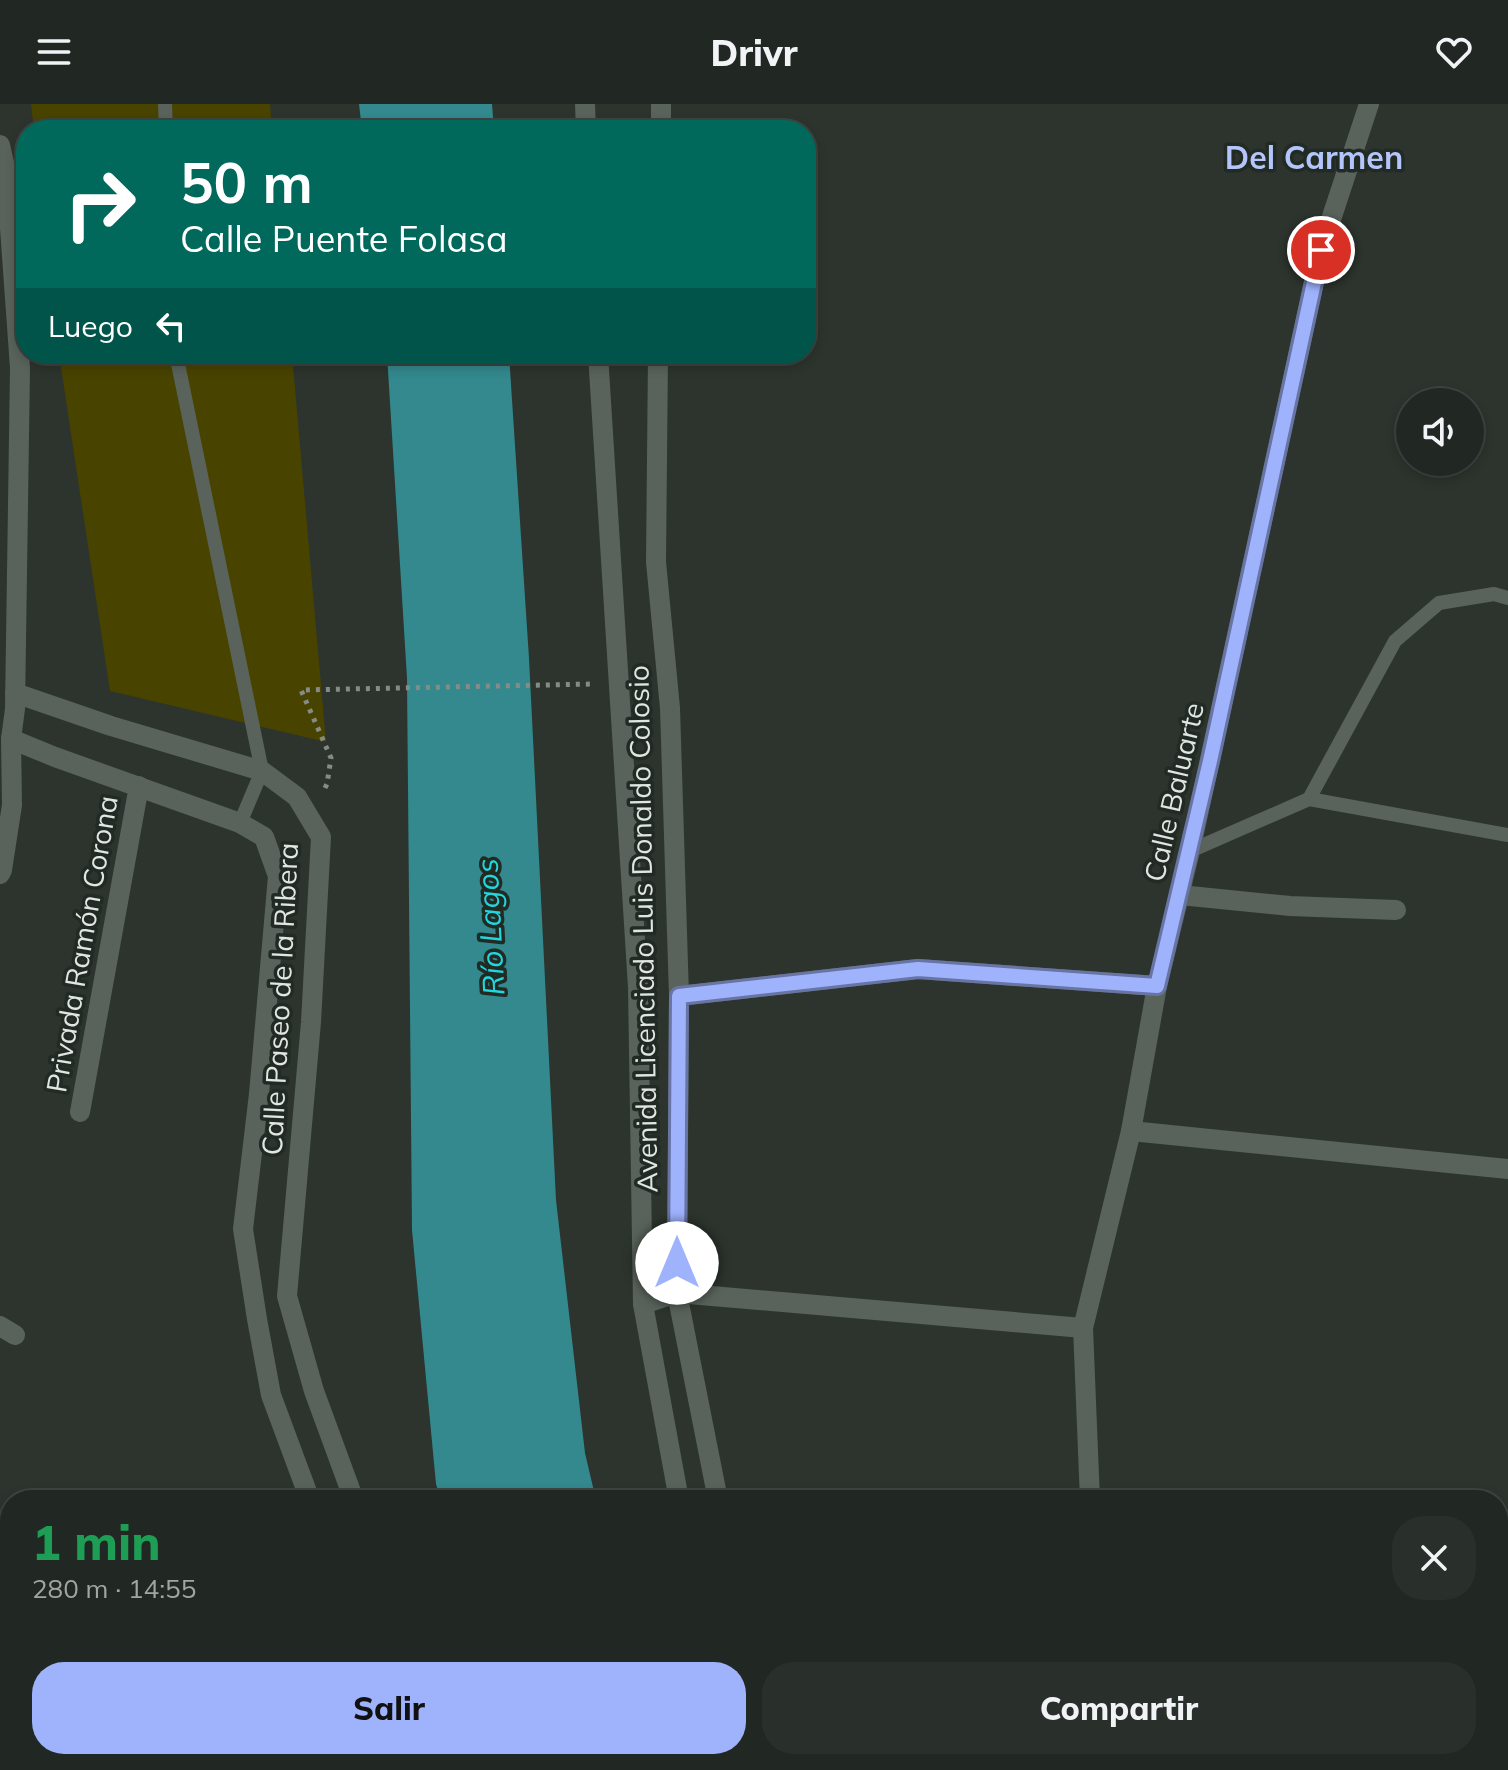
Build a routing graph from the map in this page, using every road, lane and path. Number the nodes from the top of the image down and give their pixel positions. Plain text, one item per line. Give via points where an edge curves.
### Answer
1 (1369, 104) edge
2 (0, 145) edge
3 (16, 312) edge
4 (20, 364) edge
5 (178, 364) edge
6 (599, 364) edge
7 (658, 364) edge
8 (1508, 598) edge
9 (598, 684) dead end
10 (7, 693) edge
11 (5, 734) edge
12 (262, 771) junction
13 (139, 786) junction
14 (1309, 799) junction
15 (306, 813) junction
16 (240, 823) junction
17 (1508, 835) edge
18 (1190, 851) junction
19 (0, 874) edge
20 (1180, 895) junction
21 (1396, 910) dead end
22 (1157, 986) junction
23 (679, 996) junction
24 (80, 1112) dead end
25 (1131, 1131) junction
26 (1508, 1169) edge
27 (677, 1293) junction
28 (643, 1304) junction
29 (1083, 1328) junction
30 (306, 1490) edge
31 (350, 1490) edge
32 (677, 1490) edge
33 (716, 1490) edge
34 (1090, 1490) edge

1 - 18 street, Calle Baluarte via 1321,250
2 - 3 street
4 - 10 street
5 - 12 lane
6 - 28 street, Avenida Licenciado Luis Donaldo Colosio via 638,987
7 - 23 street, Avenida Licenciado Luis Donaldo Colosio via 656,562 670,708
8 - 14 lane via 1494,594 1439,603 1395,641
9 - 15 path via 301,690 331,758 327,784
10 - 11 street
10 - 12 street, Calle Paseo de la Ribera
11 - 13 street, Calle Paseo de la Ribera
11 - 19 street via 12,805
12 - 15 street, Calle Paseo de la Ribera via 297,797
12 - 16 lane
13 - 16 street, Calle Paseo de la Ribera
13 - 24 street, Privada Ramón Corona
14 - 17 lane
14 - 18 lane
15 - 31 street, Calle Paseo de la Ribera via 321,837 287,1296
16 - 30 street, Calle Paseo de la Ribera via 264,837 278,876 243,1229 271,1395
18 - 20 street, Calle Baluarte
20 - 21 street
20 - 22 street, Calle Baluarte
22 - 23 street via 918,969
22 - 25 street, Calle Baluarte
23 - 27 street, Avenida Licenciado Luis Donaldo Colosio
25 - 26 street
25 - 29 street, Calle Baluarte
27 - 28 street
27 - 29 street
27 - 33 street, Avenida Licenciado Luis Donaldo Colosio
28 - 32 street, Avenida Licenciado Luis Donaldo Colosio
29 - 34 street, Calle Baluarte

